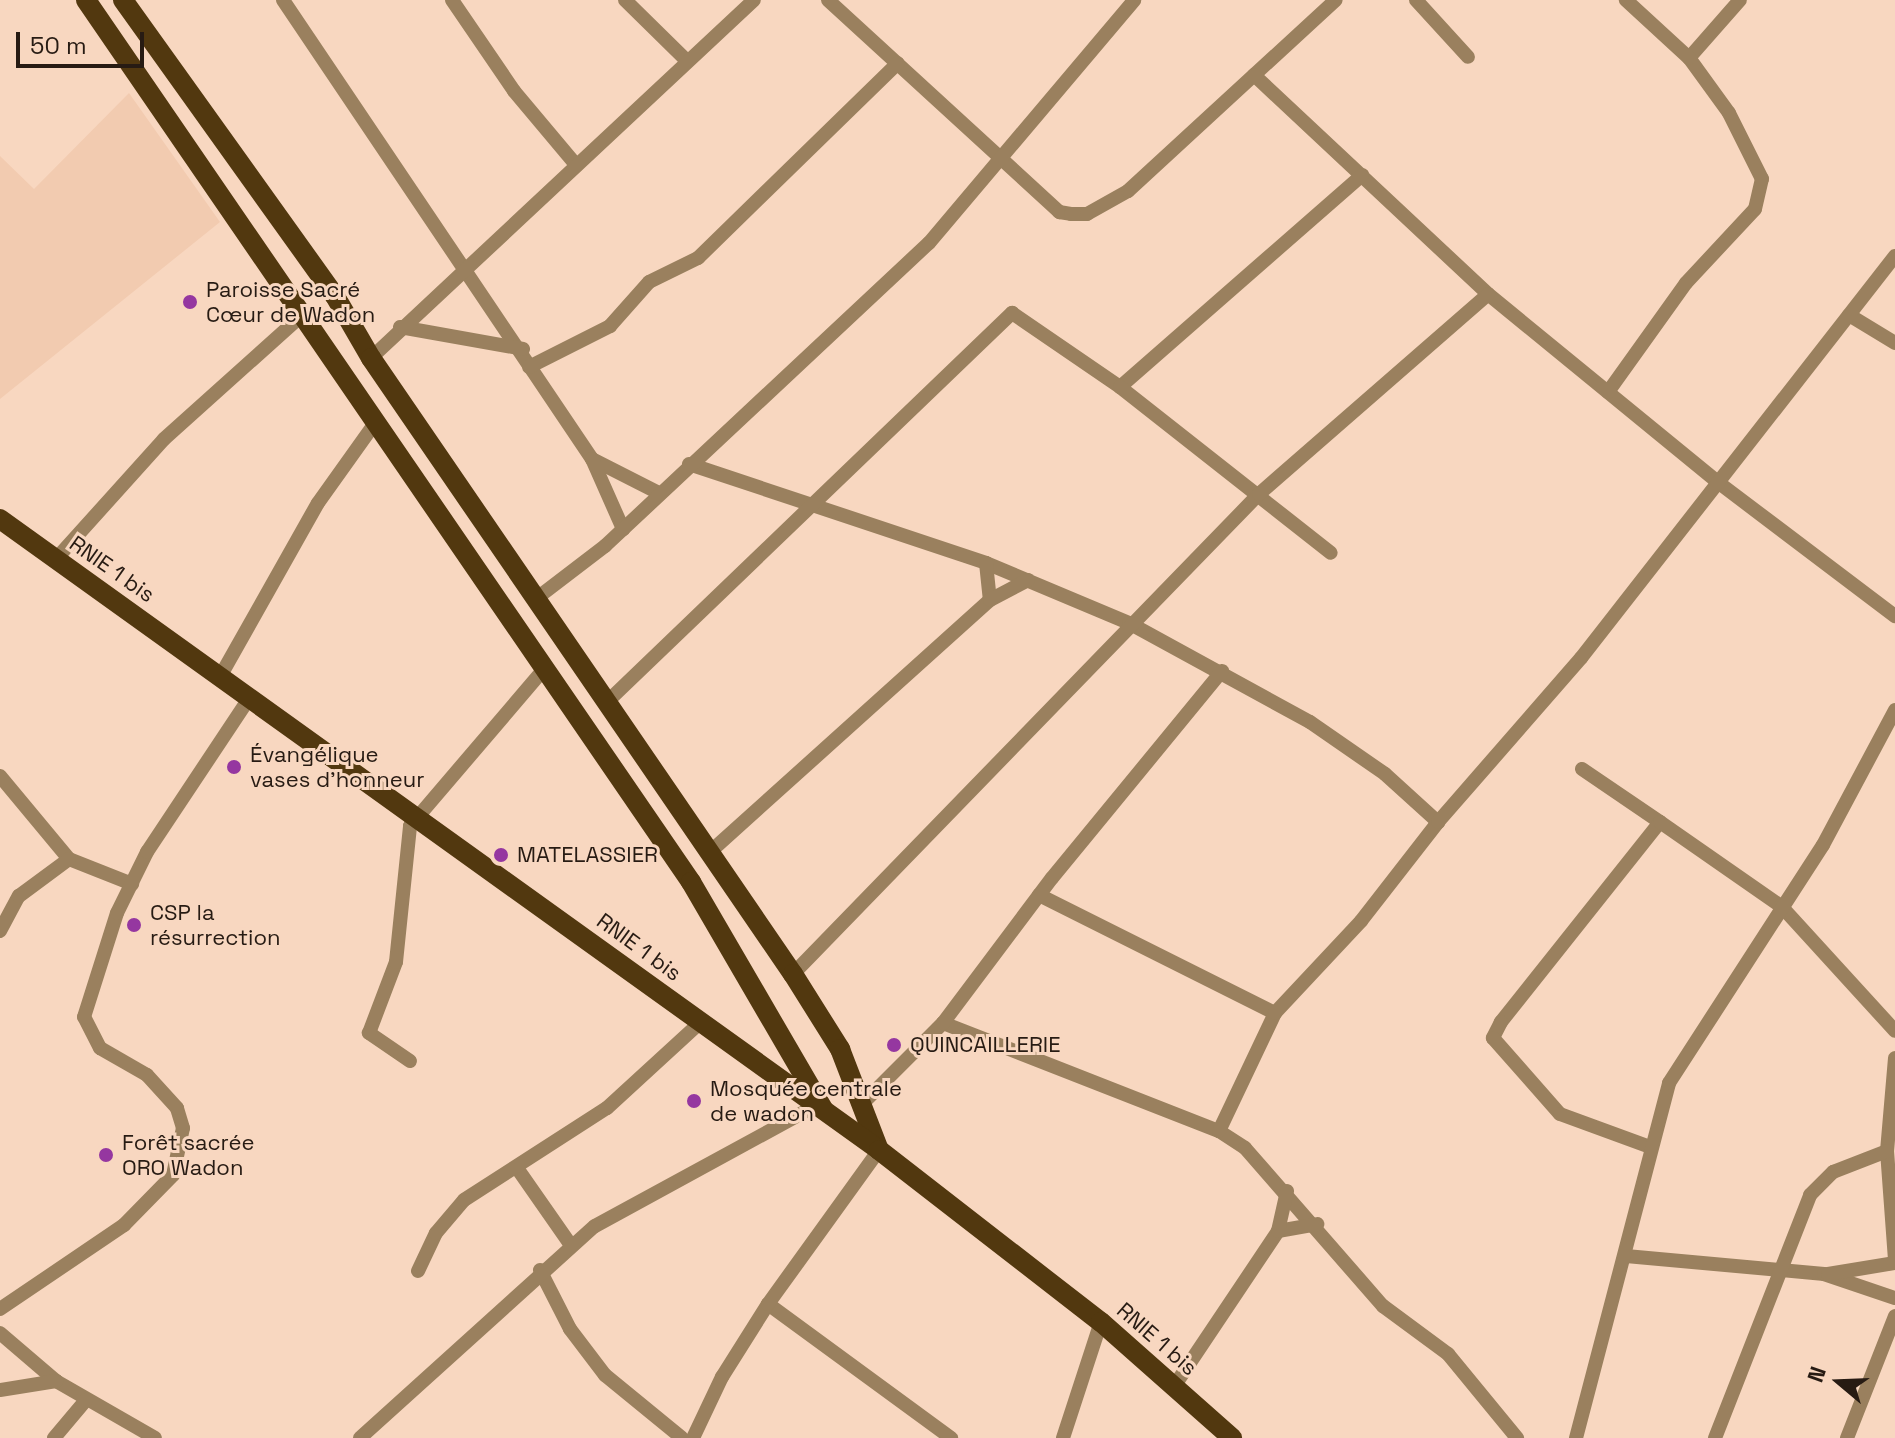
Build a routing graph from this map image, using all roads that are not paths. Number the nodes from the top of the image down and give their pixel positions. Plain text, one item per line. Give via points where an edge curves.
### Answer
1 (86, 0) edge
2 (283, 0) edge
3 (452, 0) edge
4 (625, 0) edge
5 (754, 0) edge
6 (828, 0) edge
7 (1134, 0) edge
8 (1336, 0) edge
9 (1416, 0) edge
10 (1626, 0) edge
11 (1740, 0) edge
12 (126, 1) edge
13 (1468, 57) dead end
14 (1689, 58) junction
15 (686, 60) junction
16 (898, 63) junction
17 (1254, 75) junction
18 (1000, 157) junction
19 (576, 165) junction
20 (1362, 175) junction
21 (1895, 256) edge
22 (464, 268) junction
23 (1488, 294) junction
24 (302, 315) junction
25 (1849, 315) junction
26 (400, 327) junction
27 (1895, 343) edge
28 (523, 349) junction
29 (371, 358) junction
30 (529, 367) junction
31 (1120, 387) junction
32 (1608, 392) junction
33 (375, 423) junction
34 (592, 459) junction
35 (689, 464) junction
36 (1719, 483) junction
37 (659, 493) junction
38 (1259, 494) junction
39 (808, 507) junction
40 (0, 519) edge
41 (623, 529) junction
42 (1331, 553) dead end
43 (56, 559) junction
44 (986, 563) junction
45 (1028, 580) junction
46 (537, 598) junction
47 (990, 600) junction
48 (1895, 616) edge
49 (1129, 623) junction
50 (546, 667) junction
51 (1222, 671) junction
52 (221, 675) junction
53 (250, 697) junction
54 (607, 702) junction
55 (1895, 710) edge
56 (1582, 769) dead end
57 (0, 776) edge
58 (414, 816) junction
59 (1438, 822) junction
60 (1660, 822) junction
61 (710, 852) junction
62 (69, 859) junction
63 (132, 884) junction
64 (1039, 895) junction
65 (1781, 906) junction
66 (0, 931) edge
67 (793, 974) junction
68 (1275, 1013) junction
69 (701, 1022) junction
70 (943, 1023) junction
71 (1895, 1031) edge
72 (1895, 1058) edge
73 (410, 1061) dead end
74 (864, 1102) junction
75 (820, 1107) junction
76 (1219, 1131) junction
77 (1650, 1147) junction
78 (879, 1150) junction
79 (1887, 1151) junction
80 (517, 1168) junction
81 (1287, 1191) junction
82 (1317, 1224) junction
83 (1278, 1231) junction
84 (570, 1244) junction
85 (1626, 1256) junction
86 (1895, 1262) edge
87 (1779, 1269) junction
88 (540, 1270) junction
89 (418, 1271) dead end
90 (1824, 1274) junction
91 (1895, 1298) edge
92 (768, 1304) junction
93 (0, 1309) edge
94 (1895, 1316) edge
95 (1101, 1322) junction
96 (0, 1333) edge
97 (56, 1381) junction
98 (1175, 1385) junction
99 (0, 1390) edge
100 (86, 1400) junction
101 (54, 1438) edge
102 (155, 1438) edge
103 (360, 1438) edge
104 (682, 1438) edge
105 (693, 1438) edge
106 (951, 1438) edge
107 (1063, 1438) edge
108 (1232, 1438) edge
109 (1517, 1438) edge
110 (1576, 1438) edge
111 (1715, 1438) edge
112 (1847, 1438) edge

1 - 24 main road
2 - 22 street
3 - 19 street via 514,91
4 - 15 street
5 - 15 street
6 - 16 street
7 - 18 street
8 - 17 street
9 - 13 street
10 - 14 street
11 - 14 street
12 - 29 main road via 335,296
14 - 32 street via 1743,139 1762,179 1761,192 1755,209 1686,283
15 - 19 street
16 - 18 street
16 - 30 street via 698,258 649,282 610,326
17 - 18 street via 1128,191 1087,214 1059,212
17 - 20 street
18 - 35 street via 929,243
19 - 22 street
20 - 23 street
20 - 31 street
21 - 25 street
22 - 26 street
22 - 28 street
23 - 32 street
23 - 38 street
24 - 33 main road
24 - 43 street via 164,439
25 - 27 street
25 - 36 street
26 - 28 street
26 - 29 street
28 - 30 street
29 - 46 main road
30 - 34 street
31 - 38 street
31 - 39 street via 1012,313
32 - 36 street
33 - 50 main road
33 - 52 street via 318,503
34 - 37 street
34 - 41 street
35 - 37 street
35 - 39 street
36 - 48 street
36 - 59 street via 1581,658
37 - 41 street
38 - 42 street
38 - 49 street
39 - 44 street
39 - 54 street
40 - 43 main road, RNIE 1 bis
41 - 46 street
43 - 52 main road, RNIE 1 bis
44 - 45 street
44 - 47 street
45 - 47 street
45 - 49 street
46 - 54 main road
47 - 61 street
49 - 51 street
49 - 67 street
50 - 58 street
50 - 75 main road via 691,882
51 - 59 street via 1347,746
51 - 64 street
52 - 53 main road, RNIE 1 bis
53 - 58 main road, RNIE 1 bis
53 - 63 street
54 - 61 main road
55 - 65 street via 1830,832
56 - 60 street
57 - 62 street
58 - 69 main road, RNIE 1 bis
58 - 73 street via 396,962 369,1033
59 - 68 street via 1361,921
60 - 65 street
60 - 77 street via 1547,961 1493,1038 1560,1114
61 - 67 main road
62 - 63 street
62 - 66 street via 19,896
63 - 93 street via 117,913 84,1017 100,1048 147,1075 177,1108 183,1128 173,1175 124,1225
64 - 68 street
64 - 70 street
65 - 71 street
65 - 77 street via 1669,1083
67 - 74 main road via 840,1049
68 - 76 street
69 - 75 main road, RNIE 1 bis
69 - 80 street via 607,1108
70 - 74 street
70 - 76 street
72 - 79 street
74 - 78 main road
75 - 78 main road, RNIE 1 bis
75 - 84 street via 653,1190
76 - 81 street via 1245,1148
77 - 85 street
78 - 92 street
78 - 95 main road, RNIE 1 bis
79 - 86 street
79 - 87 street via 1833,1172 1820,1183
80 - 84 street
80 - 89 street via 482,1187 450,1214
81 - 82 street
81 - 83 street
82 - 83 street
82 - 109 street via 1383,1306 1448,1354
83 - 98 street
84 - 88 street
85 - 87 street
85 - 110 street
86 - 90 street
87 - 90 street
87 - 111 street
88 - 103 street
88 - 104 street via 564,1320 605,1375
90 - 91 street
92 - 105 street via 722,1377
92 - 106 street
94 - 112 street
95 - 98 main road, RNIE 1 bis
95 - 107 street
96 - 97 street
97 - 99 street
97 - 100 street
98 - 108 main road, RNIE 1 bis
100 - 101 street
100 - 102 street

